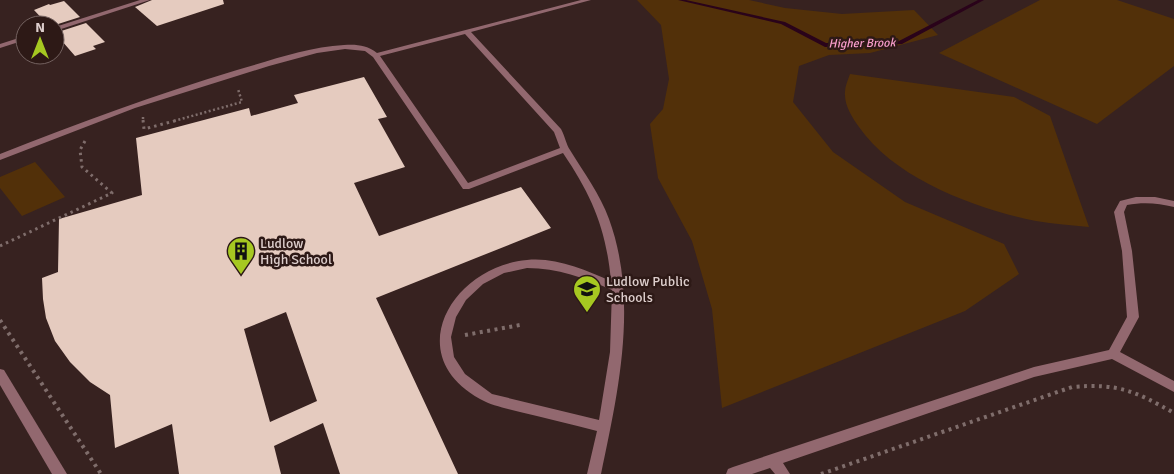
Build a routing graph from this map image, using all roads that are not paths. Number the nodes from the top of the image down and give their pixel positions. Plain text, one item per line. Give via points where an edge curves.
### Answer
1 (147, 0) edge
2 (588, 0) edge
3 (65, 25) edge
4 (467, 32) junction
5 (15, 41) edge
6 (0, 46) edge
7 (376, 56) junction
8 (566, 149) junction
9 (0, 156) edge
10 (1174, 204) edge
11 (618, 288) junction
12 (1113, 354) junction
13 (0, 374) edge
14 (1174, 387) edge
15 (604, 426) junction
16 (773, 460) junction
17 (60, 474) edge
18 (594, 474) edge
19 (733, 474) edge
20 (783, 474) edge

1 - 3 street
2 - 4 street
4 - 7 street
4 - 8 street via 558,132
5 - 6 street
7 - 8 street via 466,187
7 - 9 street via 367,48 311,52 200,83
8 - 11 street via 588,184 607,228
10 - 12 street via 1139,198 1123,203 1119,212 1127,251 1133,316
11 - 15 street via 619,318
11 - 15 street via 551,264 526,264 501,270 479,281 461,297 449,316 444,338 449,360 462,381 484,396
12 - 14 street
12 - 16 street via 1034,372
13 - 17 street
15 - 18 street
16 - 19 street
16 - 20 street

